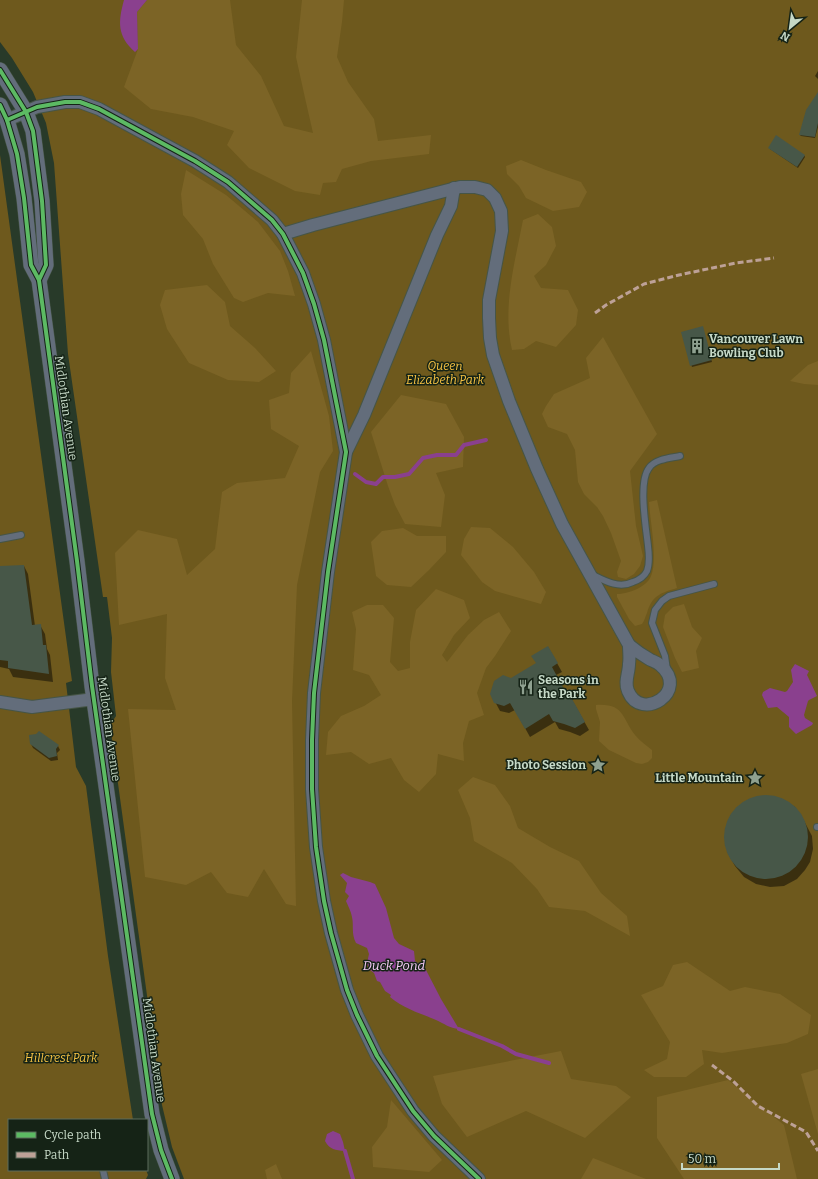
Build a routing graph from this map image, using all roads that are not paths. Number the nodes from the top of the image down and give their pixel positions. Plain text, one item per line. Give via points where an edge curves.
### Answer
1 (0, 70) edge
2 (0, 105) edge
3 (26, 112) junction
4 (7, 120) junction
5 (454, 188) junction
6 (283, 234) junction
7 (39, 280) junction
8 (346, 452) junction
9 (680, 456) dead end
10 (21, 535) dead end
11 (0, 539) edge
12 (589, 573) junction
13 (714, 584) dead end
14 (629, 645) junction
15 (669, 675) junction
16 (94, 699) junction
17 (0, 702) edge
18 (172, 1179) edge
19 (479, 1179) edge

1 - 3 street, Midlothian Avenue
2 - 4 street, Midlothian Avenue
3 - 4 street
3 - 6 street via 37,107 65,102 80,102 99,108 228,182 272,220
3 - 7 street, Midlothian Avenue via 33,131 42,201 46,265
4 - 7 street, Midlothian Avenue via 17,154 31,265
5 - 6 street
5 - 8 street via 451,206 364,415
5 - 12 street via 475,187 487,190 495,198 501,212 502,232 488,318 494,355 509,401 537,469 562,524
6 - 8 street via 303,273 314,304 324,340
7 - 16 street, Midlothian Avenue
8 - 19 street via 328,572 314,701 312,789 316,847 324,901 347,990 377,1056 413,1110 434,1136
9 - 12 lane via 659,461 650,466 645,474 643,487 649,558 647,571 640,579 620,585 609,583
10 - 11 lane
12 - 14 street
13 - 15 lane via 669,596 655,610 652,623 665,656
14 - 15 street via 643,656 660,664
14 - 15 street via 630,663 626,679 633,699 646,705 660,701 669,689
16 - 17 street via 32,707
16 - 18 street, Midlothian Avenue via 152,1114

